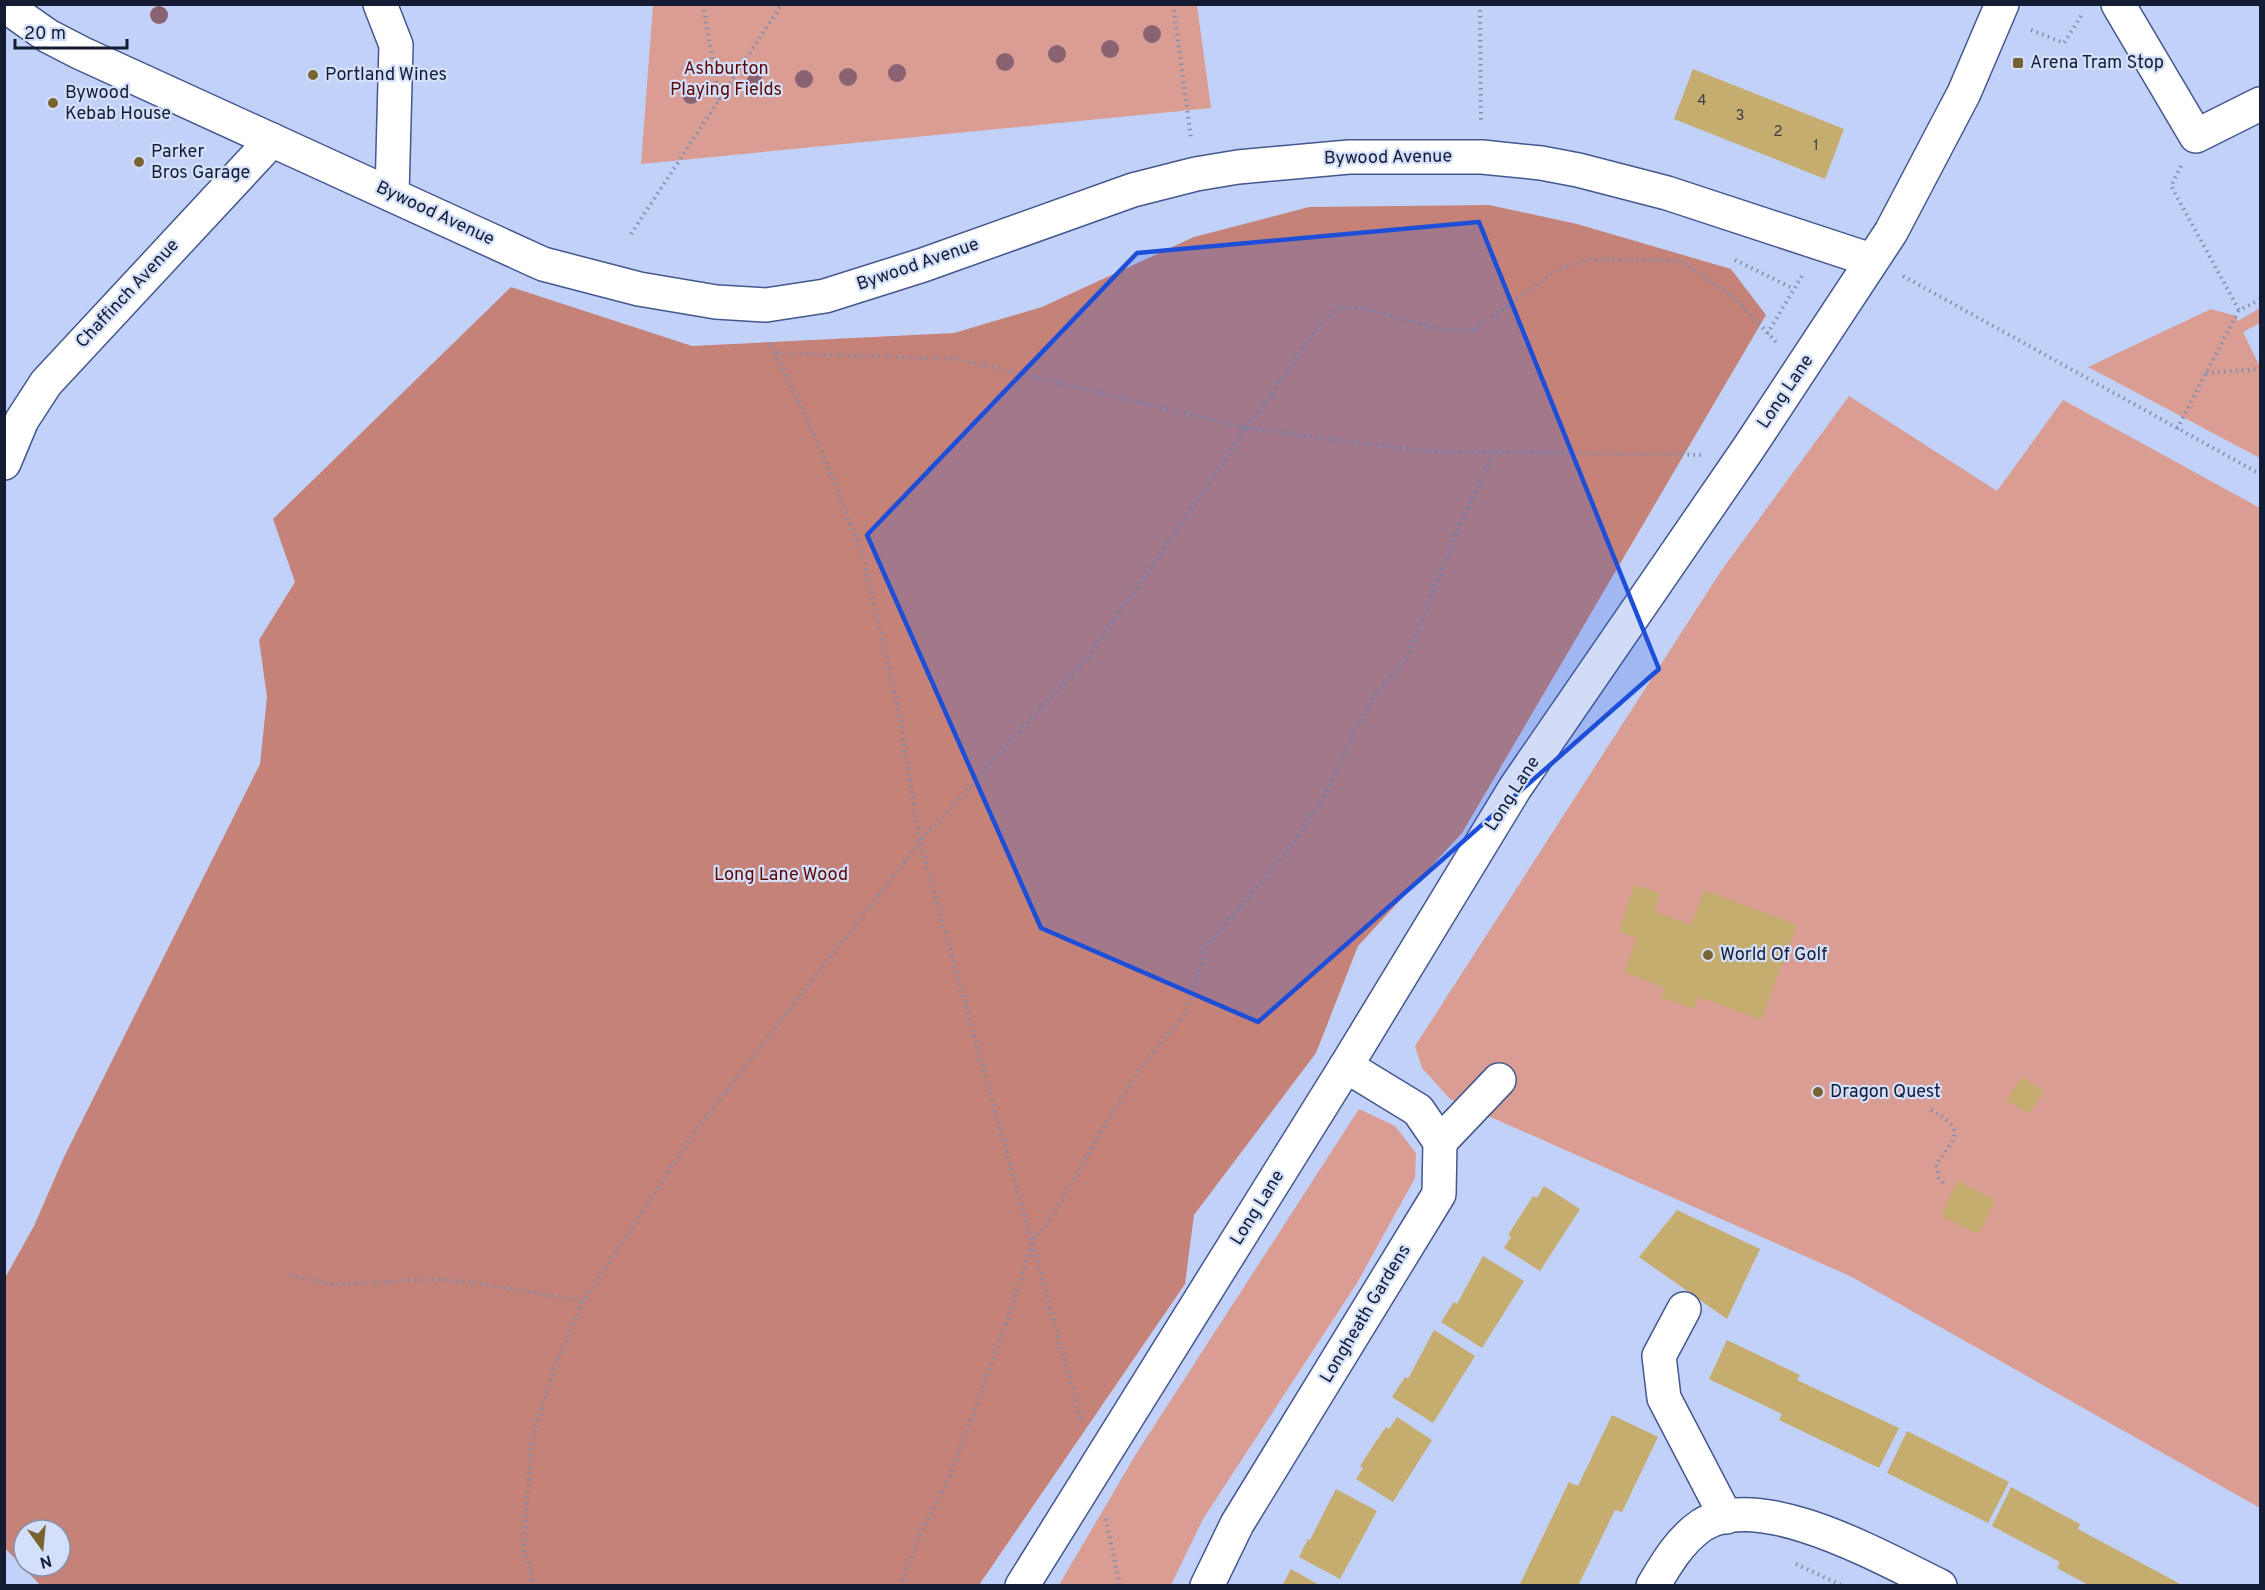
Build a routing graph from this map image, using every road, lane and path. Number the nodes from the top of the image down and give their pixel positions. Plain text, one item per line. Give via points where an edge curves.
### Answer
1 (380, 4) edge
2 (703, 4) edge
3 (782, 4) edge
4 (1173, 4) edge
5 (1480, 4) edge
6 (2088, 4) edge
7 (2118, 4) edge
8 (4, 5) edge
9 (1999, 11) edge
10 (719, 100) junction
11 (2260, 104) edge
12 (2196, 136) junction
13 (272, 140) junction
14 (1482, 157) junction
15 (1196, 174) junction
16 (392, 194) junction
17 (631, 234) dead end
18 (1735, 260) dead end
19 (1886, 267) junction
20 (1804, 271) dead end
21 (1794, 289) junction
22 (2260, 300) edge
23 (752, 305) junction
24 (2239, 310) junction
25 (776, 353) junction
26 (2260, 369) edge
27 (2206, 373) junction
28 (1247, 428) junction
29 (2176, 429) junction
30 (1494, 452) junction
31 (1743, 455) junction
32 (4, 462) edge
33 (2260, 474) edge
34 (920, 842) junction
35 (1346, 1066) junction
36 (1499, 1080) dead end
37 (1931, 1110) dead end
38 (1440, 1142) junction
39 (1946, 1186) dead end
40 (1032, 1243) junction
41 (290, 1275) dead end
42 (584, 1301) junction
43 (1684, 1309) dead end
44 (1096, 1469) junction
45 (1726, 1517) junction
46 (1790, 1561) dead end
47 (534, 1586) edge
48 (900, 1586) edge
49 (1022, 1586) edge
50 (1120, 1586) edge
51 (1207, 1586) edge
52 (1653, 1586) edge
53 (1843, 1586) edge
54 (1940, 1586) edge

1 - 16 street via 396,45
2 - 10 path
3 - 10 path
4 - 15 path
5 - 14 path
6 - 9 path via 2064,43
7 - 12 street
8 - 13 street, Bywood Avenue via 48,36 81,53
9 - 19 street, Long Lane via 1964,93 1892,232
10 - 17 path
11 - 12 street
12 - 24 path via 2171,186
13 - 16 street, Bywood Avenue
13 - 32 street, Chaffinch Avenue via 46,383 22,420
14 - 15 street, Bywood Avenue via 1349,157
14 - 19 street, Bywood Avenue via 1541,163 1621,181
15 - 23 street, Bywood Avenue via 1133,190 872,282 791,303
16 - 23 street, Bywood Avenue via 543,264 639,289
18 - 21 path
19 - 29 path
19 - 31 street, Long Lane
20 - 21 path
21 - 28 path via 1767,334 1738,301 1682,261 1589,259 1557,270 1474,330 1439,329 1359,307 1338,308 1321,323
22 - 24 path
23 - 25 path
24 - 27 path
25 - 28 path via 958,359
25 - 34 path via 821,449 863,556 899,712
26 - 27 path
27 - 29 path
28 - 30 path via 1424,451
28 - 34 path via 1093,651
29 - 33 path
30 - 31 path
30 - 40 path via 1460,524 1406,660 1372,699 1325,795 1289,849 1206,947 1186,1013 1147,1059 1055,1212
31 - 35 street, Long Lane via 1515,788
34 - 40 path
34 - 42 path via 692,1135
35 - 38 street via 1418,1110
35 - 44 street, Long Lane
36 - 38 street
37 - 39 path via 1948,1119 1956,1132 1950,1149 1936,1164 1939,1178
38 - 51 street, Longheath Gardens via 1439,1194 1237,1524
40 - 44 path
40 - 48 path via 947,1483 921,1532
41 - 42 path via 334,1285 431,1279 480,1283
42 - 47 path via 555,1365 532,1440 523,1548
43 - 45 street via 1659,1356 1659,1377 1664,1398
44 - 49 street, Long Lane
44 - 50 path
45 - 52 street via 1703,1524 1685,1540
45 - 54 street via 1761,1515 1830,1533
46 - 53 path

